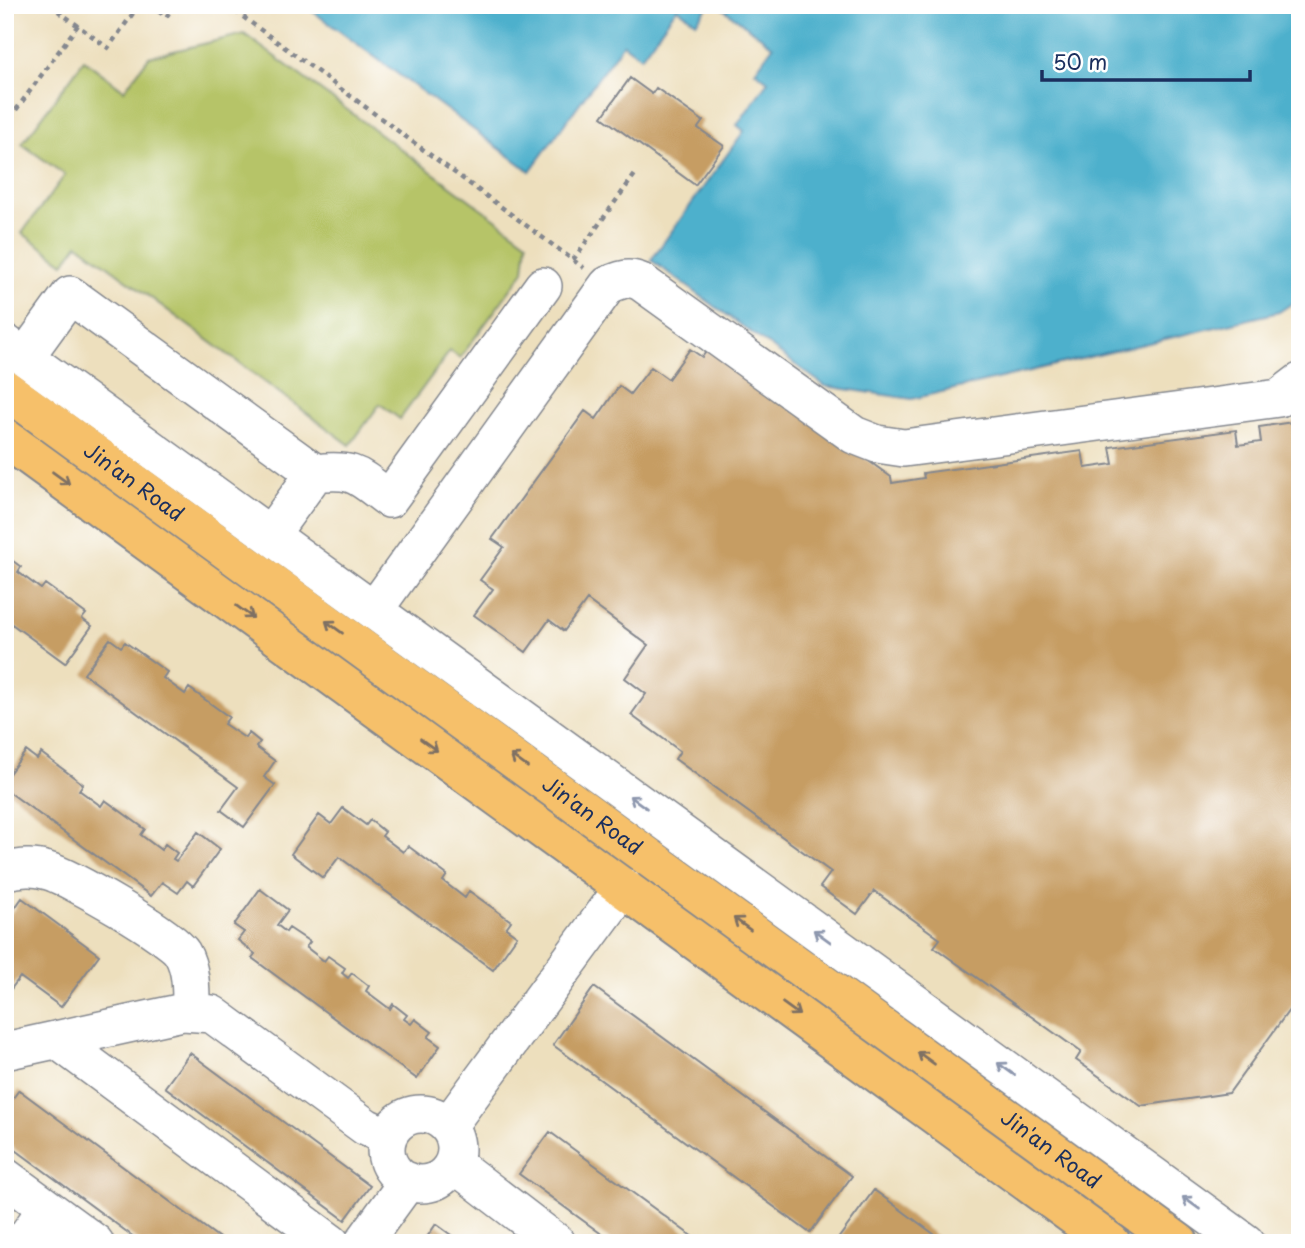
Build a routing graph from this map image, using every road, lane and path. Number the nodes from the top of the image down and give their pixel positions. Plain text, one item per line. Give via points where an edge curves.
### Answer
1 (50, 5) edge
2 (139, 5) edge
3 (149, 5) edge
4 (175, 5) edge
5 (227, 5) edge
6 (78, 25) junction
7 (16, 110) dead end
8 (636, 173) dead end
9 (573, 260) junction
10 (608, 285) junction
11 (543, 286) dead end
12 (15, 350) edge
13 (1300, 382) edge
14 (5, 389) edge
15 (5, 438) edge
16 (315, 473) junction
17 (270, 535) junction
18 (374, 610) junction
19 (5, 871) edge
20 (624, 887) junction
21 (191, 1012) junction
22 (57, 1040) junction
23 (5, 1051) edge
24 (448, 1126) junction
25 (388, 1137) junction
26 (454, 1164) junction
27 (5, 1177) edge
28 (408, 1181) junction
29 (47, 1208) junction
30 (22, 1243) edge
31 (95, 1243) edge
32 (331, 1243) edge
33 (363, 1243) edge
34 (557, 1243) edge
35 (1111, 1243) edge
36 (1179, 1243) edge
37 (1246, 1243) edge

1 - 6 path
2 - 6 path via 108,48
3 - 4 path via 166,17
5 - 9 path
6 - 7 path
8 - 9 path
9 - 10 path
10 - 13 street via 622,279 641,282 854,435 904,448 1279,398
10 - 18 street
11 - 16 street via 390,499 342,470
12 - 16 street via 70,295
12 - 17 street
36 -> 14 main road, Jin'an Road
15 -> 20 main road, Jin'an Road
16 - 17 street
17 - 18 street
37 -> 18 street
19 - 21 street via 28,866 50,871 140,920 172,944 182,952 191,982
20 - 24 street
20 -> 35 main road, Jin'an Road
21 - 22 street
21 - 25 street via 212,1014 366,1127
22 - 23 street
22 - 32 street
24 - 25 street via 430,1114 416,1113 403,1118
24 - 26 street via 457,1143
25 - 28 street via 388,1161 394,1172
26 - 28 street via 447,1174 428,1184
26 - 34 street
27 - 29 street
28 - 33 street
29 - 30 street
29 - 31 street

